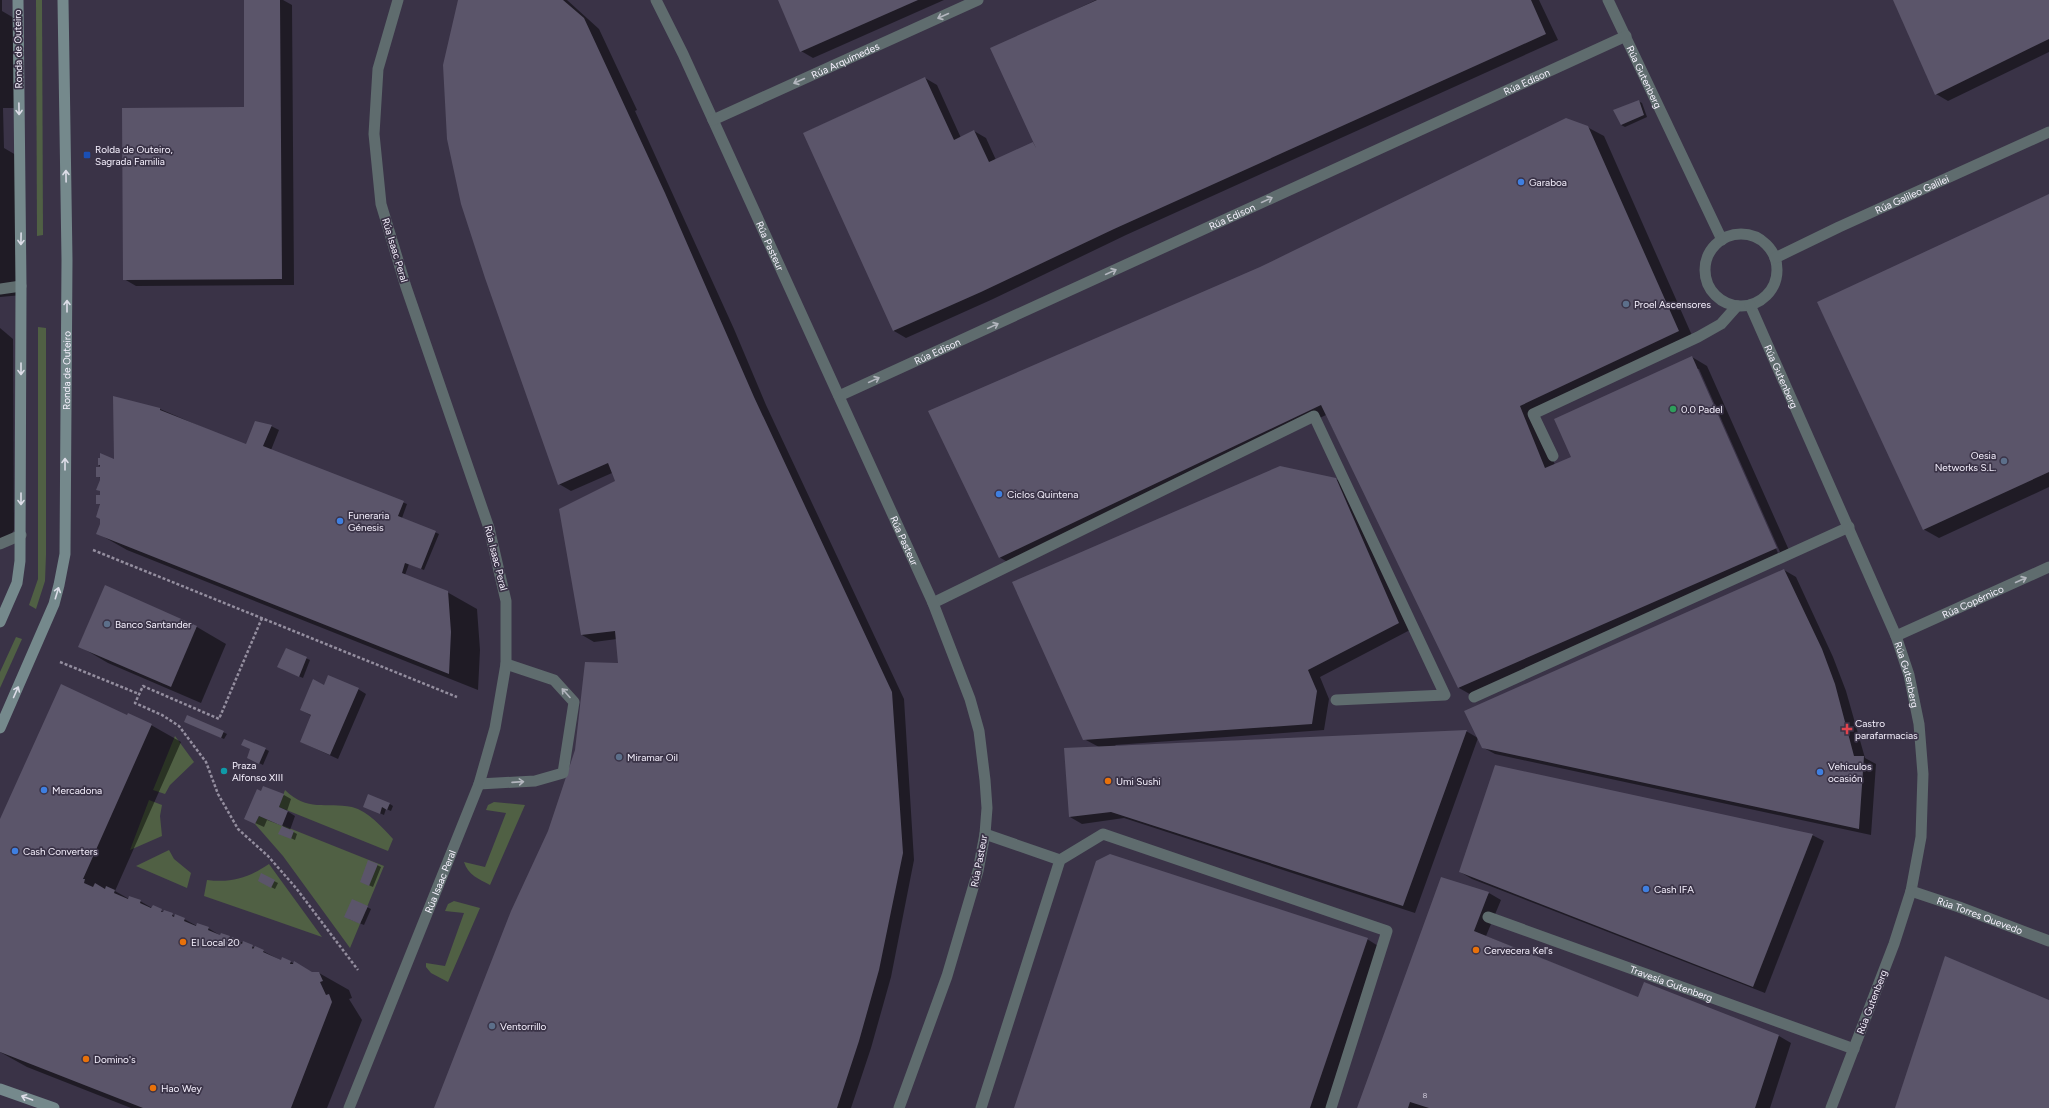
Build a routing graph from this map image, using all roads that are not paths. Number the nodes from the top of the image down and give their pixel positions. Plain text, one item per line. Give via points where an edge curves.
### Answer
1 (18, 0) edge
2 (63, 0) edge
3 (398, 0) edge
4 (656, 0) edge
5 (978, 0) edge
6 (1608, 0) edge
7 (1626, 36) junction
8 (713, 120) junction
9 (2049, 132) edge
10 (1722, 240) junction
11 (1775, 258) junction
12 (21, 286) junction
13 (0, 289) edge
14 (1750, 305) junction
15 (1737, 306) junction
16 (839, 396) junction
17 (1553, 456) dead end
18 (1849, 527) junction
19 (21, 535) junction
20 (0, 544) edge
21 (2049, 567) edge
22 (933, 603) junction
23 (0, 622) edge
24 (1896, 636) junction
25 (506, 664) junction
26 (1474, 697) dead end
27 (1336, 700) dead end
28 (0, 728) edge
29 (479, 784) junction
30 (985, 834) junction
31 (1060, 860) junction
32 (1911, 891) junction
33 (1488, 918) dead end
34 (2049, 941) edge
35 (1854, 1049) junction
36 (0, 1088) edge
37 (54, 1108) edge
38 (349, 1108) edge
39 (899, 1108) edge
40 (981, 1108) edge
41 (1331, 1108) edge
42 (1830, 1108) edge

1 -> 12 main road, Ronda de Outeiro
28 -> 2 main road, Ronda de Outeiro via 54,604 60,585 64,554 67,260
3 - 25 street, Rúa Isaac Peral via 378,69 374,134 381,204 404,280 489,528 506,601
4 - 8 street, Rúa Pasteur via 684,54
5 -> 8 street, Rúa Arquímedes
6 - 7 street, Rúa Gutenberg
7 - 10 street, Rúa Gutenberg
16 -> 7 street, Rúa Edison
8 - 16 street, Rúa Pasteur
9 - 11 street, Rúa Galileo Galilei
10 - 11 street via 1737,235 1753,237 1762,241
10 - 15 street via 1708,256 1706,278 1717,297
11 - 14 street via 1777,270 1770,292 1761,301
12 - 13 street
12 -> 19 main road, Ronda de Outeiro
14 - 15 street
14 - 18 street, Rúa Gutenberg
15 - 17 street via 1721,324 1698,337 1533,414
16 - 22 street, Rúa Pasteur
18 - 24 street, Rúa Gutenberg
18 - 26 street
19 - 20 street
19 - 23 main road, Ronda de Outeiro via 17,583
24 -> 21 street, Rúa Copérnico
22 - 27 street via 1314,416 1445,695
22 - 30 street, Rúa Pasteur via 959,668 979,731 987,808
24 - 32 street, Rúa Gutenberg via 1909,675 1919,724 1923,774 1921,837
25 - 29 street, Rúa Isaac Peral via 495,728
29 -> 25 street via 535,781 563,773 574,702 554,680
29 - 38 street, Rúa Isaac Peral
30 - 31 street
30 - 39 street, Rúa Pasteur via 978,871 947,976
31 - 40 street
31 - 41 street via 1104,834 1387,931
32 - 34 street, Rúa Torres Quevedo via 1959,906
32 - 35 street, Rúa Gutenberg
33 - 35 street, Travesía Gutenberg
35 - 42 street, Rúa Gutenberg
37 -> 36 main road

